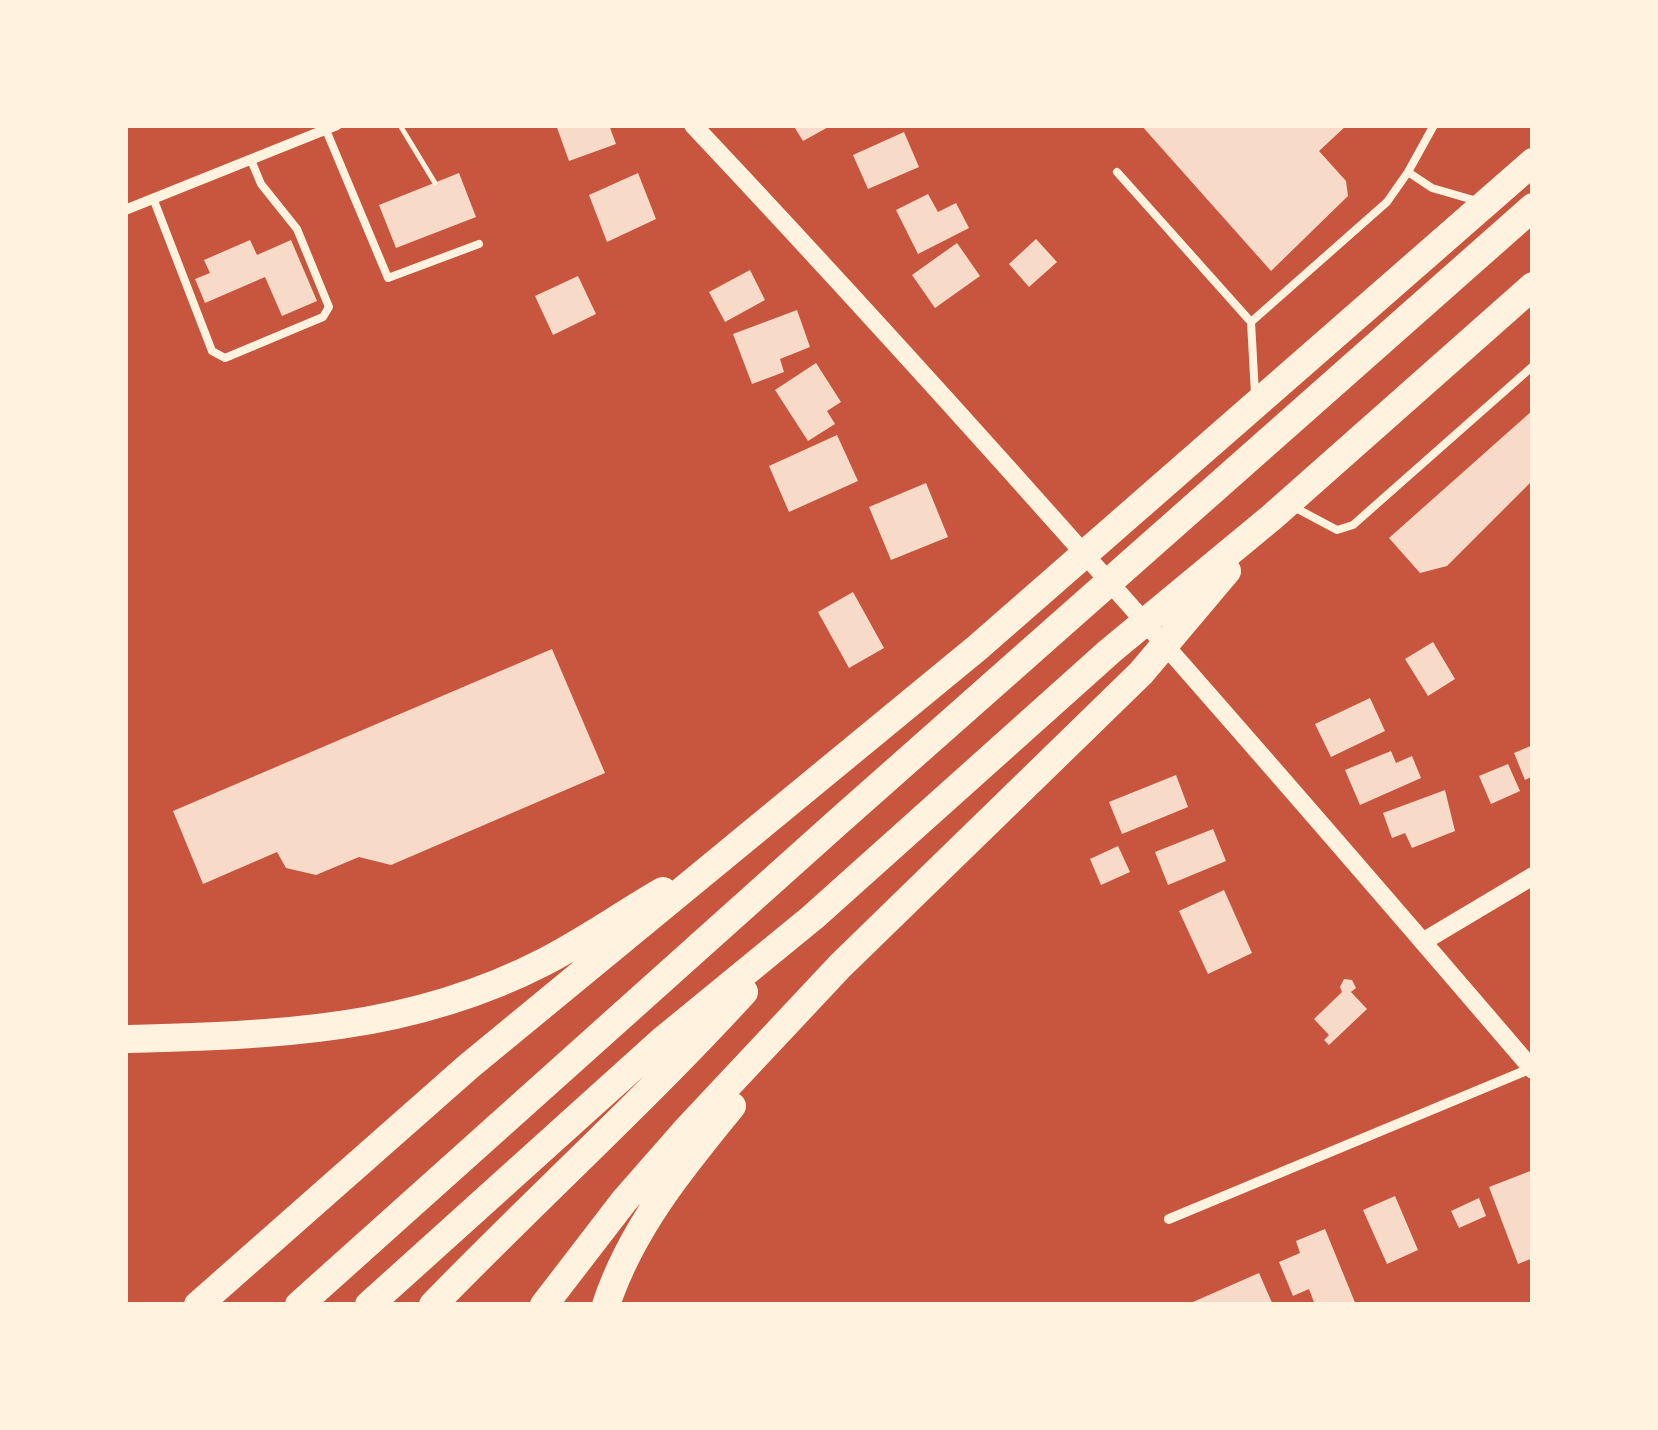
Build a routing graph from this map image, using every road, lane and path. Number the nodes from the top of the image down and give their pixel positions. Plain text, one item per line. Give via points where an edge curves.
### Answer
1 (1434, 125) edge
2 (401, 126) edge
3 (697, 126) edge
4 (332, 127) edge
5 (251, 160) junction
6 (1533, 162) edge
7 (1117, 172) dead end
8 (1408, 172) junction
9 (435, 183) dead end
10 (153, 198) junction
11 (1486, 204) junction
12 (1533, 207) edge
13 (125, 210) edge
14 (479, 244) dead end
15 (1533, 286) edge
16 (1251, 322) junction
17 (1533, 366) edge
18 (1255, 402) junction
19 (1280, 510) junction
20 (725, 856) junction
21 (1533, 876) edge
22 (813, 917) junction
23 (1424, 942) junction
24 (840, 966) junction
25 (125, 1039) edge
26 (1532, 1069) edge
27 (1169, 1218) dead end
28 (198, 1305) edge
29 (299, 1305) edge
30 (370, 1305) edge
31 (433, 1305) edge
32 (544, 1305) edge
33 (606, 1305) edge

1 - 8 lane
2 - 9 path
3 - 23 street
4 - 5 street
4 - 14 lane via 388,278
5 - 10 street
5 - 10 lane via 297,230 329,307 322,317 225,358 212,351
6 - 11 highway
7 - 16 lane
8 - 11 lane via 1432,188
8 - 16 lane via 1387,202
10 - 13 street
11 - 18 highway
12 - 29 highway
15 - 19 highway
16 - 18 lane
17 - 19 lane via 1353,525 1337,530
18 - 20 highway via 978,648
19 - 22 highway
19 - 24 highway via 1141,674
20 - 25 highway via 546,962 458,998 296,1033
20 - 28 highway via 469,1066
21 - 23 street
22 - 30 highway via 664,1039
22 - 31 highway via 675,1067
23 - 26 street
24 - 32 highway via 624,1201
24 - 33 highway via 670,1186 632,1244
26 - 27 street

